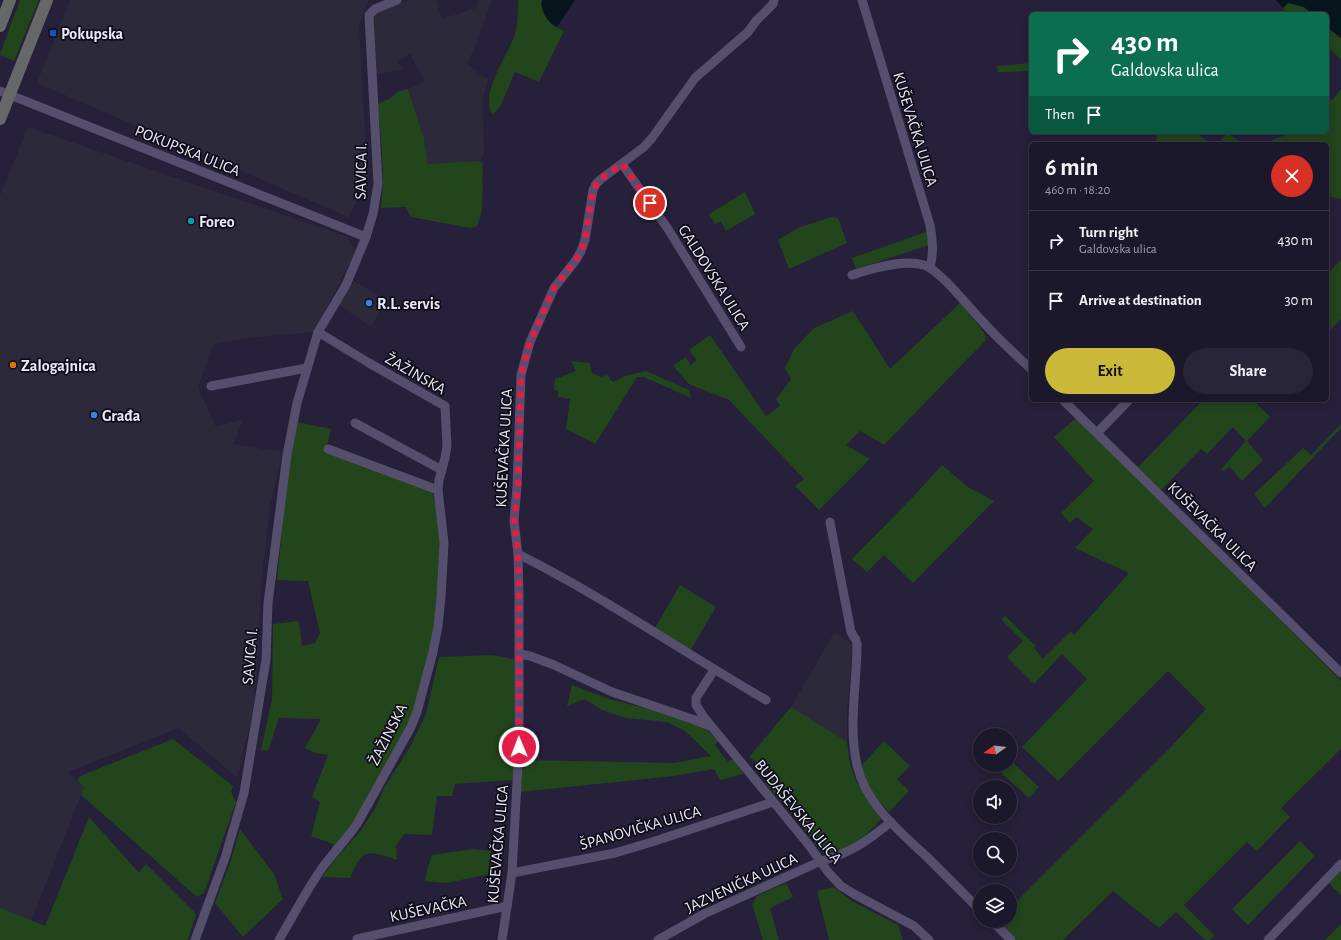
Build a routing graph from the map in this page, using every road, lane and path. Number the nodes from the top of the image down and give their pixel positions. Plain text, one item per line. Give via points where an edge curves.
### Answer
1 (10, 0) edge
2 (47, 0) edge
3 (397, 0) edge
4 (774, 0) edge
5 (862, 0) edge
6 (0, 26) edge
7 (5, 93) edge
8 (0, 119) edge
9 (622, 164) junction
10 (366, 237) junction
11 (930, 267) junction
12 (852, 275) dead end
13 (318, 332) junction
14 (741, 347) dead end
15 (1029, 367) edge
16 (307, 368) junction
17 (211, 386) dead end
18 (1065, 402) edge
19 (1127, 402) edge
20 (355, 423) dead end
21 (1097, 433) junction
22 (328, 449) dead end
23 (442, 470) junction
24 (438, 490) junction
25 (830, 522) dead end
26 (518, 554) junction
27 (520, 654) junction
28 (714, 670) junction
29 (1341, 673) edge
30 (766, 700) dead end
31 (711, 727) junction
32 (773, 802) junction
33 (891, 822) junction
34 (821, 861) junction
35 (1341, 864) edge
36 (512, 873) junction
37 (973, 903) edge
38 (507, 906) junction
39 (999, 928) edge
40 (668, 938) edge
41 (357, 939) edge
42 (195, 940) edge
43 (279, 940) edge
44 (502, 940) edge
45 (658, 940) edge
46 (929, 940) edge
47 (1011, 940) edge
48 (1268, 940) edge

1 - 6 main road
2 - 7 main road
3 - 10 street, SAVICA I. via 375,9 370,15 378,184
4 - 9 street, KUŠEVAČKA ULICA via 748,32 695,78 652,138
5 - 11 street, KUŠEVAČKA ULICA via 930,225 933,246
7 - 8 main road
7 - 10 street, POKUPSKA ULICA
9 - 14 street, GALDOVSKA ULICA via 668,229
9 - 26 street, KUŠEVAČKA ULICA via 596,184 581,252 554,288 524,360 521,375 518,487 514,521
10 - 13 street, SAVICA I. via 346,285
11 - 12 street via 918,264 890,265
11 - 15 street
13 - 16 street, SAVICA I.
13 - 23 street, ŽAŽINSKA via 444,406 447,446
16 - 17 street
16 - 42 street, SAVICA I. via 287,455 268,603 266,660 244,793 225,858
18 - 21 street, KUŠEVAČKA ULICA
19 - 21 street
20 - 23 street
21 - 29 street, KUŠEVAČKA ULICA
22 - 24 street
23 - 24 street, ŽAŽINSKA
24 - 43 street, ŽAŽINSKA via 444,543 441,597 433,652 417,712 405,740 357,824 323,868
25 - 33 street via 851,632 857,644 853,731 857,767 866,789
26 - 27 street, KUŠEVAČKA ULICA
26 - 28 street via 619,609
27 - 31 street via 558,667 620,695
27 - 36 street, KUŠEVAČKA ULICA via 519,747
28 - 30 street
28 - 31 street, BUDAŠEVSKA ULICA via 696,702
31 - 32 street, BUDAŠEVSKA ULICA
32 - 34 street, BUDAŠEVSKA ULICA
32 - 36 street, ŠPANOVIČKA ULICA via 630,848
33 - 34 street, JAZVENIČKA ULICA via 859,847
33 - 37 street
34 - 40 street, JAZVENIČKA ULICA via 704,914
34 - 46 street, BUDAŠEVSKA ULICA via 841,886 914,926
35 - 48 street
36 - 38 street, KUŠEVAČKA ULICA
38 - 41 street, KUŠEVAČKA
38 - 44 street, KUŠEVAČKA ULICA
39 - 47 street
40 - 45 street, JAZVENIČKA ULICA

